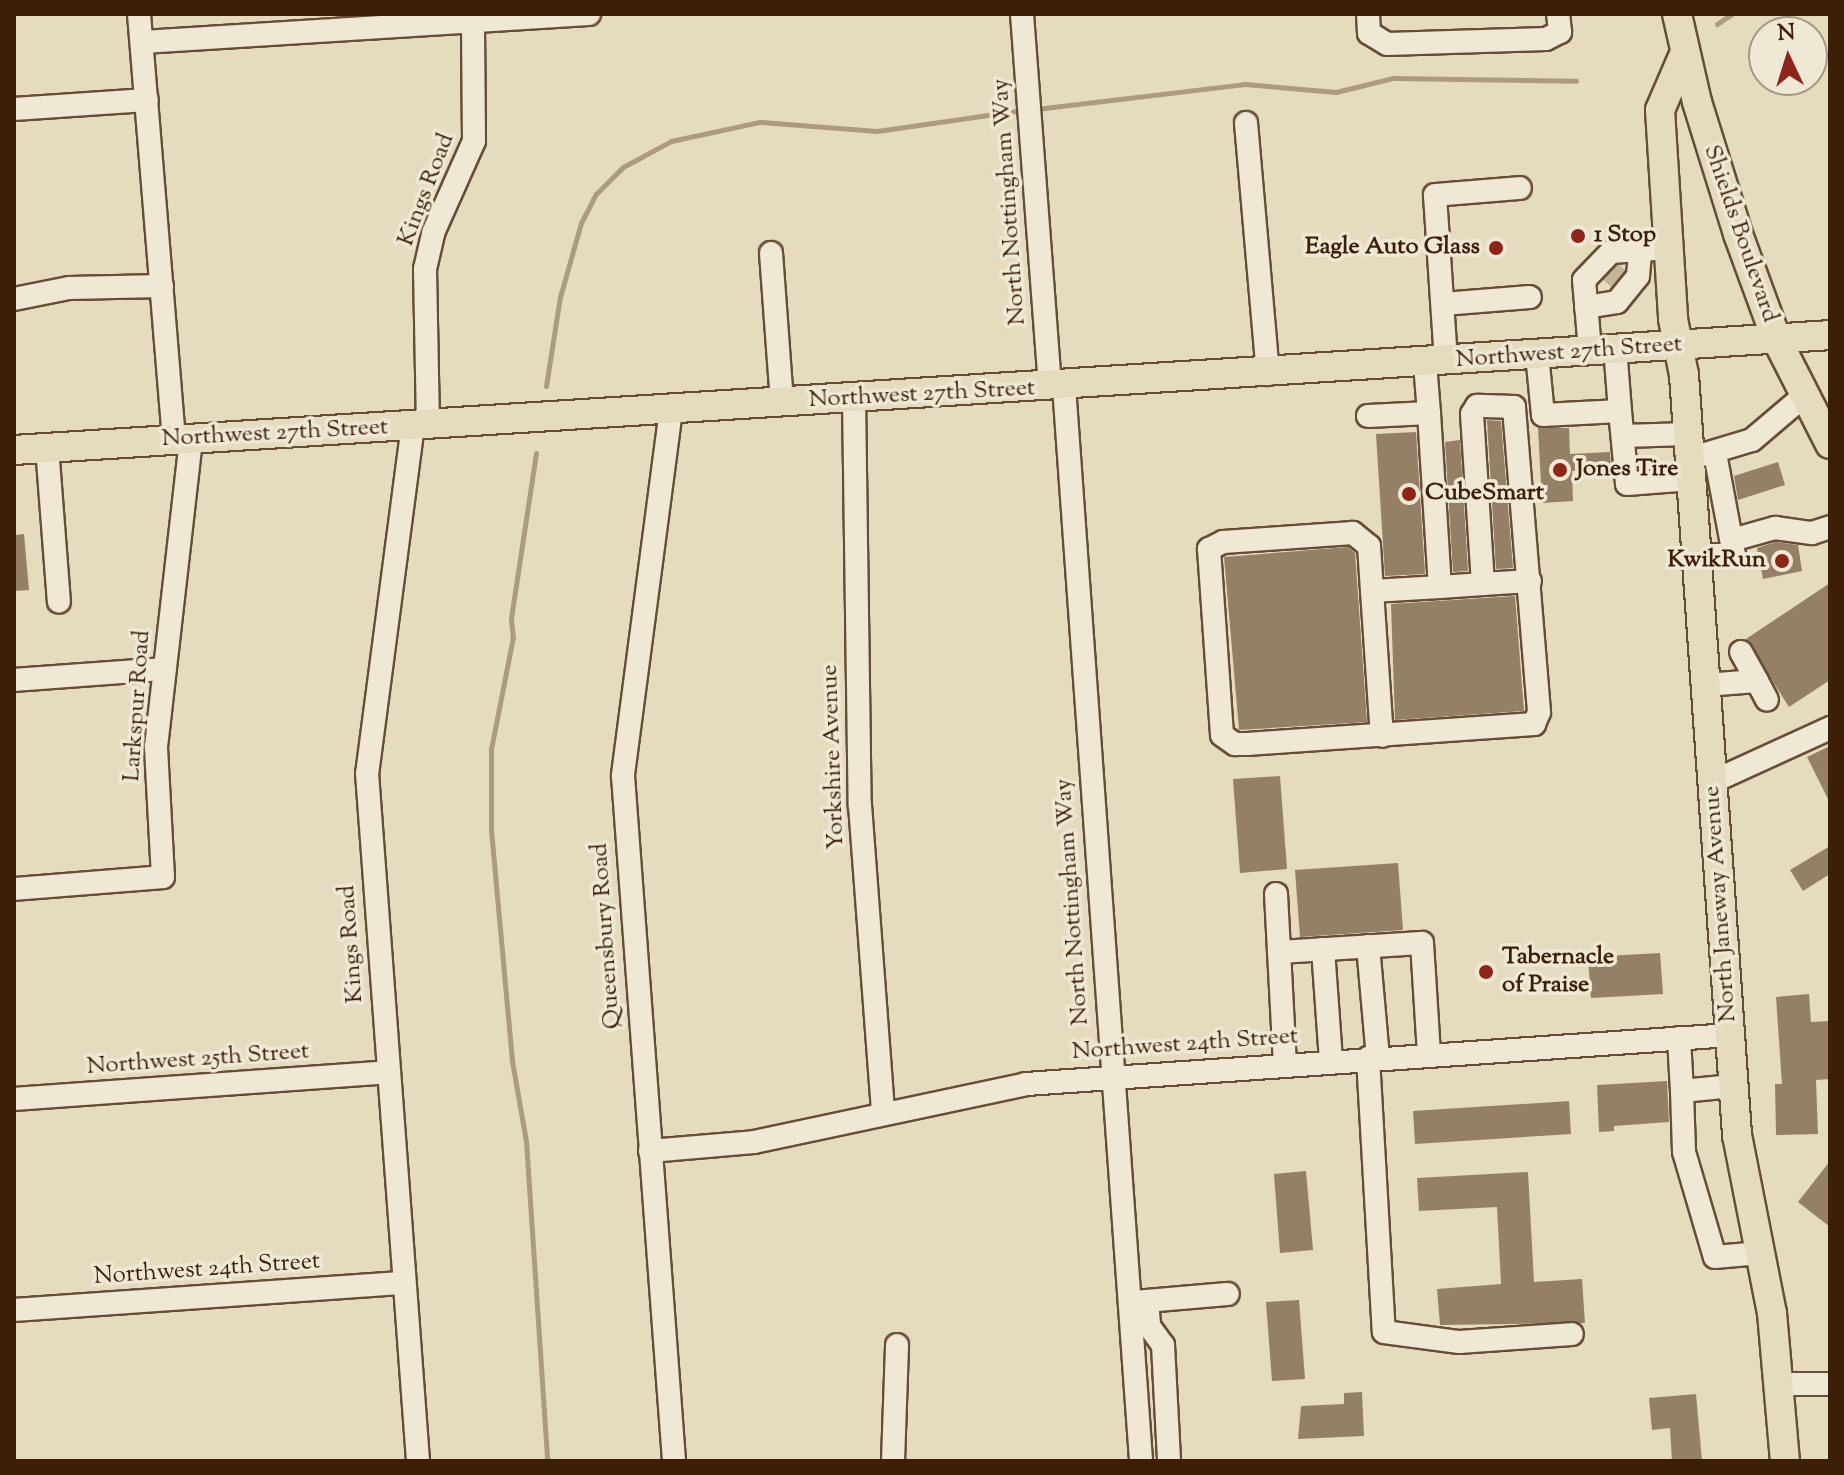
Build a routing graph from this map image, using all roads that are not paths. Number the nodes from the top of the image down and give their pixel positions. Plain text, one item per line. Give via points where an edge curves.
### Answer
1 (139, 14) edge
2 (589, 14) edge
3 (1022, 14) edge
4 (1368, 14) edge
5 (1558, 14) edge
6 (1677, 14) edge
7 (473, 22) junction
8 (142, 42) junction
9 (1685, 52) junction
10 (147, 100) junction
11 (15, 102) edge
12 (1246, 123) dead end
13 (1520, 188) dead end
14 (1669, 248) junction
15 (1640, 251) junction
16 (771, 253) dead end
17 (1613, 275) junction
18 (162, 286) junction
19 (1530, 297) dead end
20 (14, 299) edge
21 (1443, 304) junction
22 (1586, 307) junction
23 (1830, 335) edge
24 (1776, 338) junction
25 (1678, 345) junction
26 (1602, 349) junction
27 (1537, 354) junction
28 (1436, 362) junction
29 (1268, 374) junction
30 (1057, 386) junction
31 (1805, 395) junction
32 (854, 398) junction
33 (782, 403) junction
34 (671, 410) junction
35 (1620, 411) junction
36 (1429, 413) junction
37 (1368, 416) dead end
38 (420, 425) junction
39 (1623, 436) junction
40 (182, 439) junction
41 (1830, 444) edge
42 (47, 447) junction
43 (14, 450) edge
44 (1696, 455) junction
45 (1830, 527) edge
46 (1732, 540) junction
47 (1696, 555) junction
48 (1530, 581) junction
49 (1483, 584) junction
50 (1440, 587) junction
51 (1372, 591) junction
52 (59, 602) dead end
53 (1741, 652) dead end
54 (165, 669) junction
55 (14, 680) edge
56 (1705, 685) junction
57 (1830, 728) edge
58 (1382, 736) junction
59 (1712, 782) junction
60 (14, 889) edge
61 (1276, 894) dead end
62 (1368, 946) junction
63 (1323, 949) junction
64 (1279, 952) junction
65 (1730, 1035) junction
66 (1679, 1038) junction
67 (1429, 1054) junction
68 (1373, 1058) junction
69 (1331, 1060) junction
70 (1285, 1063) junction
71 (387, 1072) junction
72 (1111, 1076) junction
73 (1733, 1086) junction
74 (1682, 1091) junction
75 (14, 1099) edge
76 (883, 1113) junction
77 (650, 1151) junction
78 (1760, 1253) junction
79 (404, 1283) junction
80 (1228, 1294) dead end
81 (1138, 1302) junction
82 (14, 1310) edge
83 (1572, 1334) dead end
84 (897, 1345) dead end
85 (1780, 1384) junction
86 (1830, 1384) edge
87 (1169, 1454) edge
88 (1141, 1456) edge
89 (418, 1461) edge
90 (674, 1461) edge
91 (893, 1461) edge
92 (1785, 1461) edge

1 - 8 street, Larkspur Road
2 - 7 street
3 - 30 street, North Nottingham Way
4 - 5 street via 1369,33 1387,44 1546,39 1560,32
6 - 9 main road, Shields Boulevard
7 - 8 street
7 - 38 street, Kings Road via 478,102 474,141 433,233 425,269
8 - 10 street, Larkspur Road
9 - 14 main road, North Janeway Avenue via 1660,110
9 - 24 main road, Shields Boulevard via 1718,174
10 - 11 street
10 - 18 street, Larkspur Road
12 - 29 street
13 - 21 street via 1435,195
14 - 15 street
14 - 25 main road, North Janeway Avenue
15 - 17 street via 1641,270
15 - 17 street via 1611,252
16 - 33 street
17 - 22 street via 1611,305
17 - 22 street via 1584,280
18 - 20 street via 69,288
18 - 40 street, Larkspur Road
19 - 21 street
21 - 28 street
22 - 26 street
23 - 24 main road, Northwest 27th Street
24 - 25 main road, Northwest 27th Street
24 - 31 main road, Shields Boulevard
25 - 26 main road, Northwest 27th Street
25 - 44 main road, North Janeway Avenue
26 - 27 main road, Northwest 27th Street
26 - 35 street
27 - 28 main road, Northwest 27th Street
27 - 35 street via 1543,415
28 - 29 main road, Northwest 27th Street
28 - 36 street
29 - 30 main road, Northwest 27th Street
30 - 32 main road, Northwest 27th Street
30 - 72 street, North Nottingham Way
31 - 41 main road, Shields Boulevard
31 - 44 street via 1752,440
32 - 33 main road, Northwest 27th Street
32 - 76 street, Yorkshire Avenue via 860,805
33 - 34 main road, Northwest 27th Street
34 - 38 main road, Northwest 27th Street
34 - 77 street, Queensbury Road via 624,747 624,824
35 - 39 street
36 - 37 street
36 - 50 street
38 - 40 main road, Northwest 27th Street
38 - 71 street, Kings Road via 367,746
39 - 44 street
39 - 44 street via 1627,484
40 - 42 main road, Northwest 27th Street
40 - 54 street, Larkspur Road
42 - 43 main road, Northwest 27th Street
42 - 52 street
44 - 46 street
44 - 47 main road, North Janeway Avenue
45 - 46 street via 1812,533 1775,528
46 - 47 street via 1734,555
47 - 56 main road, North Janeway Avenue
48 - 49 street
48 - 49 street via 1519,414 1509,405 1484,406 1472,414
48 - 58 street via 1539,712 1534,724
49 - 50 street
50 - 51 street
51 - 58 street
51 - 58 street via 1369,546 1353,533 1223,542 1209,549 1222,735 1235,744
53 - 56 street via 1762,690
54 - 55 street
54 - 60 street, Larkspur Road via 156,747 163,877
56 - 59 main road, North Janeway Avenue
57 - 59 street
59 - 65 main road, North Janeway Avenue
61 - 64 street
62 - 63 street
62 - 67 street via 1422,943
62 - 68 street
63 - 64 street
63 - 69 street
64 - 70 street
65 - 66 street, Northwest 24th Street
65 - 73 main road, North Janeway Avenue
66 - 67 street, Northwest 24th Street
66 - 74 street
67 - 68 street, Northwest 24th Street
68 - 69 street, Northwest 24th Street
68 - 83 street via 1384,1332 1459,1342
69 - 70 street, Northwest 24th Street
70 - 72 street, Northwest 24th Street
71 - 75 street, Northwest 25th Street
71 - 79 street, Kings Road
72 - 76 street, Northwest 24th Street via 988,1089
72 - 81 street, North Nottingham Way
73 - 74 street
73 - 78 main road, North Janeway Avenue via 1742,1173
74 - 78 street via 1684,1152 1715,1257
76 - 77 street, Northwest 24th Street via 754,1142
77 - 90 street, Queensbury Road
78 - 85 main road, North Janeway Avenue
79 - 82 street, Northwest 24th Street
79 - 89 street, Kings Road
80 - 81 street
81 - 87 street via 1163,1345
81 - 88 street, North Nottingham Way
84 - 91 street
85 - 86 street
85 - 92 main road, North Janeway Avenue
87 - 88 street

